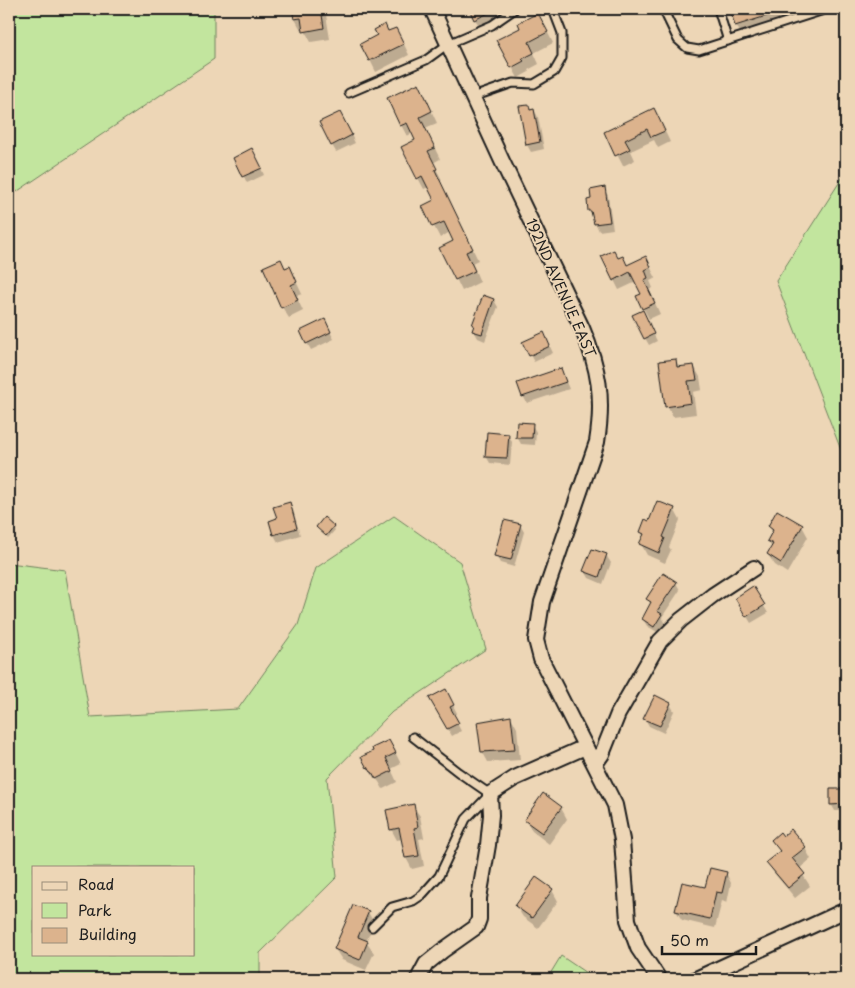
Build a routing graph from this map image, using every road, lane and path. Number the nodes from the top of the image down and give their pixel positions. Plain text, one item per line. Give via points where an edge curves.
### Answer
1 (432, 9) edge
2 (516, 9) edge
3 (551, 9) edge
4 (663, 9) edge
5 (718, 9) edge
6 (827, 9) edge
7 (728, 40) junction
8 (448, 44) junction
9 (349, 92) dead end
10 (473, 97) junction
11 (754, 568) dead end
12 (412, 736) dead end
13 (585, 747) junction
14 (595, 764) junction
15 (490, 794) junction
16 (846, 910) edge
17 (372, 927) dead end
18 (418, 979) edge
19 (658, 979) edge
20 (696, 979) edge

1 - 8 street, 192ND AVENUE EAST
2 - 8 lane via 492,25
3 - 10 lane via 562,33 562,58 554,72 534,84 513,83
4 - 7 lane via 678,40 687,48 699,50
5 - 7 lane
6 - 7 lane
8 - 9 lane via 426,60
8 - 10 street, 192ND AVENUE EAST
10 - 13 street, 192ND AVENUE EAST via 582,328 597,371 601,419 597,442 542,602 536,640 541,659
11 - 14 street via 700,605 660,641 618,714
12 - 15 lane
13 - 14 street, 192ND AVENUE EAST
13 - 15 street via 515,778
14 - 19 street via 619,820 630,930
15 - 17 lane via 466,819 439,876 422,895 392,907
15 - 18 street via 488,846 476,927 426,964
16 - 20 street

